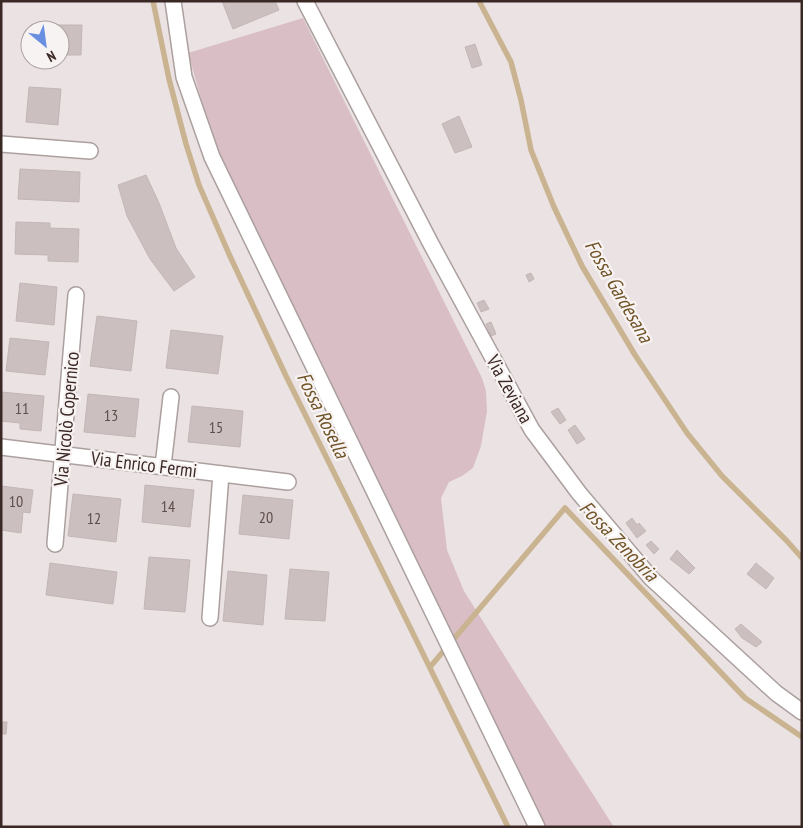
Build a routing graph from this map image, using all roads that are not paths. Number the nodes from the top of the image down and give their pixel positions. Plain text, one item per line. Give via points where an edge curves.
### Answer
1 (173, 1) edge
2 (305, 1) edge
3 (1, 144) edge
4 (90, 151) dead end
5 (76, 295) dead end
6 (171, 397) dead end
7 (1, 447) edge
8 (64, 454) junction
9 (163, 466) junction
10 (221, 474) junction
11 (288, 482) dead end
12 (55, 544) dead end
13 (210, 618) dead end
14 (802, 712) edge
15 (537, 827) edge

1 - 15 street via 184,77 212,157
2 - 14 street, Via Zeviana via 430,244 532,430 650,578 776,693
3 - 4 street
5 - 8 street, Via Nicolò Copernico
6 - 9 street
7 - 8 street, Via Enrico Fermi
8 - 9 street, Via Enrico Fermi
8 - 12 street, Via Nicolò Copernico
9 - 10 street, Via Enrico Fermi
10 - 11 street, Via Enrico Fermi
10 - 13 street

